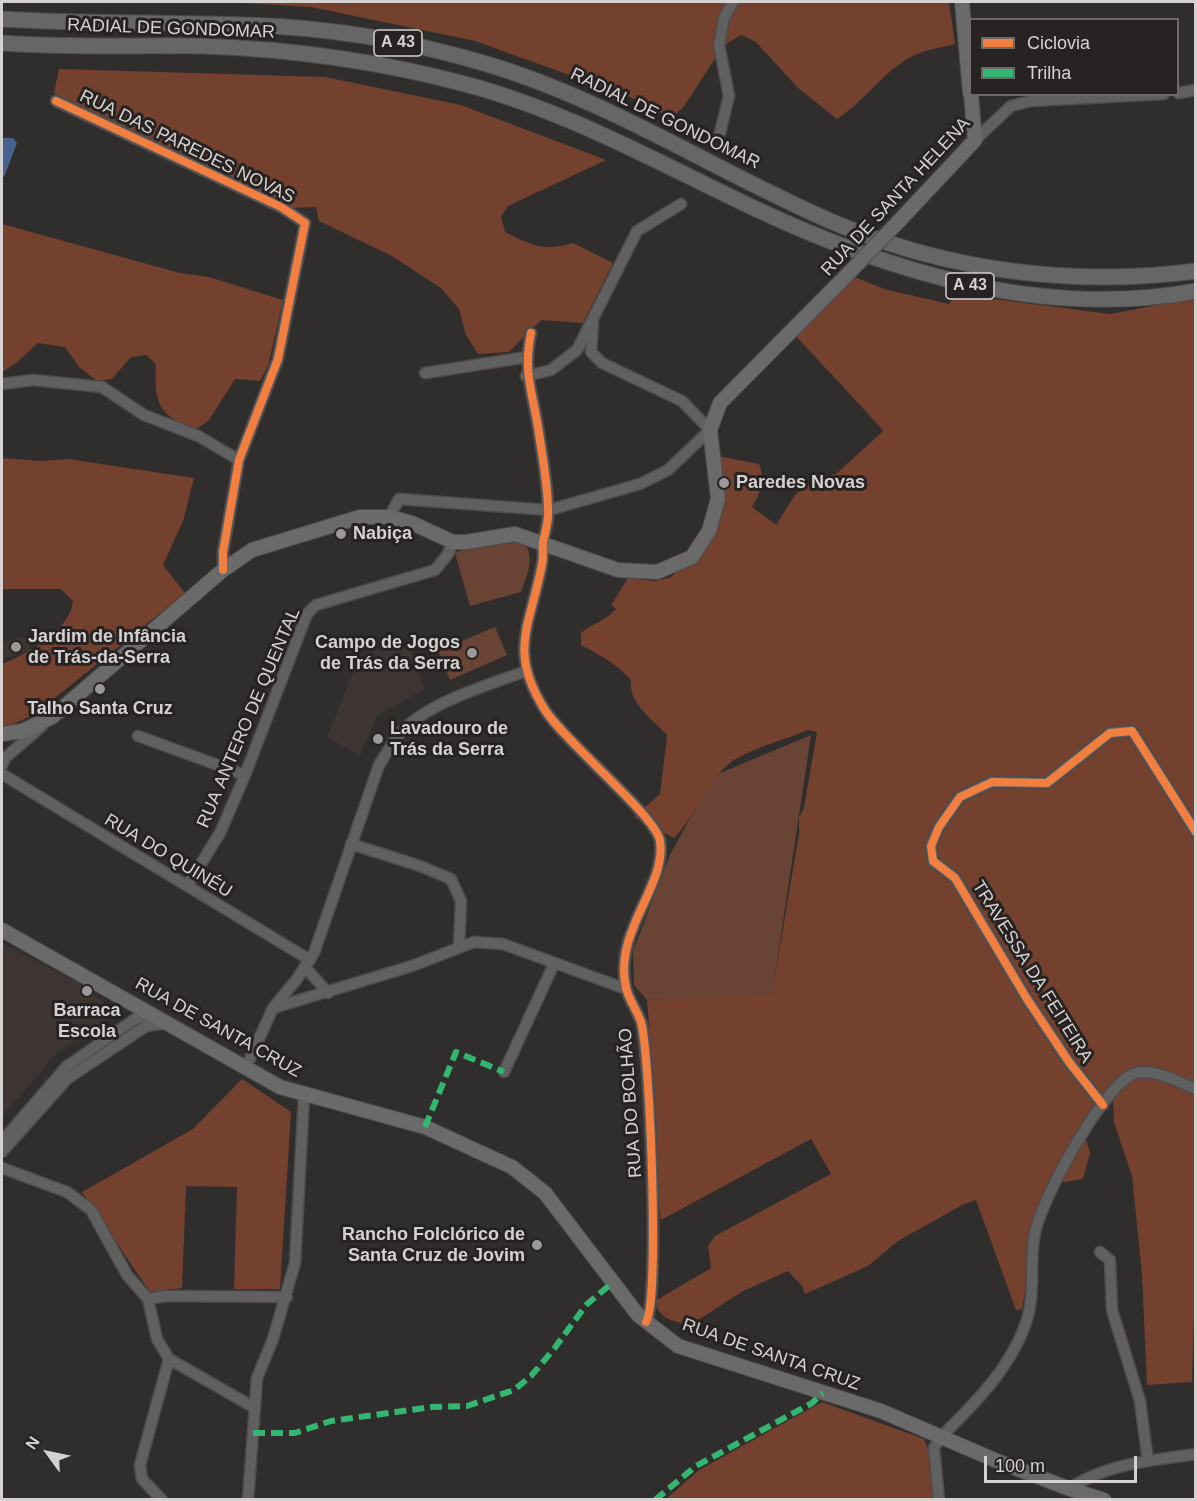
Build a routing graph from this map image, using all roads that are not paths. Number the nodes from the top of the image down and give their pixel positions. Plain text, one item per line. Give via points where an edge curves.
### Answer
1 (733, 2) edge
2 (962, 2) edge
3 (2, 19) edge
4 (2, 43) edge
5 (969, 74) edge
6 (1196, 90) edge
7 (1179, 93) edge
8 (971, 96) edge
9 (1126, 96) edge
10 (56, 101) dead end
11 (720, 133) dead end
12 (975, 140) junction
13 (681, 204) dead end
14 (1196, 271) edge
15 (1196, 291) edge
16 (593, 323) junction
17 (531, 333) dead end
18 (527, 357) junction
19 (425, 373) dead end
20 (526, 376) junction
21 (2, 384) edge
22 (710, 430) junction
23 (239, 460) junction
24 (549, 510) junction
25 (389, 517) junction
26 (453, 542) junction
27 (543, 543) junction
28 (223, 570) junction
29 (526, 671) junction
30 (52, 717) junction
31 (8, 733) edge
32 (138, 736) dead end
33 (15, 749) junction
34 (2, 765) edge
35 (4, 775) edge
36 (245, 775) junction
37 (1196, 831) edge
38 (351, 844) junction
39 (187, 886) junction
40 (2, 930) edge
41 (459, 948) junction
42 (308, 963) junction
43 (554, 964) junction
44 (626, 989) junction
45 (328, 993) junction
46 (120, 995) junction
47 (273, 1008) junction
48 (146, 1011) junction
49 (169, 1023) junction
50 (124, 1026) junction
51 (137, 1031) junction
52 (246, 1067) junction
53 (504, 1072) dead end
54 (1196, 1089) edge
55 (304, 1095) junction
56 (1103, 1105) junction
57 (2, 1142) edge
58 (2, 1152) edge
59 (2, 1168) edge
60 (1100, 1252) dead end
61 (287, 1297) junction
62 (148, 1299) junction
63 (646, 1322) junction
64 (169, 1359) junction
65 (255, 1408) junction
66 (941, 1437) junction
67 (1196, 1454) edge
68 (1148, 1461) junction
69 (1070, 1489) junction
70 (162, 1500) edge
71 (248, 1500) edge
72 (939, 1500) edge
73 (1104, 1500) edge

1 - 11 street via 724,18 719,45 729,96
2 - 5 main road
3 - 14 highway, RADIAL DE GONDOMAR / A 43 via 247,25 327,31 429,49 491,65 569,93 836,223 907,248 1037,275 1155,276
4 - 15 highway, RADIAL DE GONDOMAR / A 43 via 281,51 414,71 469,85 557,116 832,243 895,266 971,286 1035,295 1152,297
6 - 7 street
8 - 12 main road
9 - 12 street, RUA DE SANTA HELENA via 1031,101 1011,106
10 - 23 street, RUA DAS PAREDES NOVAS via 281,207 305,223 278,359
12 - 22 main road, RUA DE SANTA HELENA, bridge via 720,403
13 - 16 street via 637,231
16 - 20 street via 577,350 551,370
16 - 22 street via 591,352 602,363 682,401
17 - 18 street, RUA DO BOLHÃO
18 - 19 street
18 - 20 street, RUA DO BOLHÃO
20 - 24 street, RUA DO BOLHÃO via 538,425
21 - 23 street via 33,380 102,387 144,415 198,436
22 - 24 street via 668,470 640,484
22 - 27 main road via 718,499 710,531 692,557 657,572 618,570
23 - 28 street, RUA DAS PAREDES NOVAS
24 - 25 street via 399,499
24 - 27 street, RUA DO BOLHÃO
25 - 26 main road
25 - 28 main road via 360,517 252,549
26 - 27 main road via 515,534
26 - 36 street, RUA ANTERO DE QUENTAL via 435,570 316,604 307,614
27 - 29 street, RUA DO BOLHÃO via 543,562 523,643
28 - 30 main road
29 - 38 street via 435,708 403,730 379,765
29 - 44 street, RUA DO BOLHÃO via 546,712 573,746 650,821 660,838 660,859 627,942
30 - 31 main road
30 - 33 street
31 - 33 street via 20,736
32 - 36 street
33 - 34 street
35 - 39 street, RUA DO QUINÉU
36 - 39 street, RUA ANTERO DE QUENTAL via 220,833
37 - 56 street, TRAVESSA DA FEITEIRA via 1132,731 1110,734 1047,783 993,782 960,797 931,846 933,861 955,878 1027,999
38 - 41 street via 451,879 461,901
38 - 42 street
39 - 42 street, RUA DO QUINÉU
40 - 46 main road, RUA DE SANTA CRUZ
41 - 43 street via 474,942 502,944
41 - 45 street
42 - 45 street, RUA DO QUINÉU
42 - 47 street
43 - 44 street
43 - 53 street
44 - 63 street, RUA DO BOLHÃO via 641,1022 652,1173 652,1311
45 - 47 street
46 - 48 main road, RUA DE SANTA CRUZ
46 - 50 street via 129,1010
47 - 52 street
48 - 49 main road, RUA DE SANTA CRUZ
48 - 50 street
48 - 51 street via 143,1025
49 - 51 street
49 - 52 main road, RUA DE SANTA CRUZ
50 - 57 street via 67,1066
51 - 58 street via 68,1078
52 - 55 main road, RUA DE SANTA CRUZ via 280,1087
54 - 56 street via 1146,1071 1131,1075
55 - 61 street via 295,1263
55 - 63 main road, RUA DE SANTA CRUZ via 365,1108 425,1127 512,1167 545,1193
56 - 66 street via 1056,1176 1045,1200 1034,1237 1028,1315 1015,1346 997,1377
59 - 62 street via 67,1192 84,1203 127,1275
60 - 68 street via 1110,1260 1112,1310 1140,1401
61 - 62 street
61 - 65 street via 257,1378
62 - 64 street via 158,1339
63 - 66 main road, RUA DE SANTA CRUZ via 678,1346 881,1411
64 - 65 street
64 - 70 street via 140,1465 142,1479
65 - 71 street
66 - 69 main road, RUA DE SANTA CRUZ
66 - 72 street via 934,1448
67 - 68 street
68 - 69 street via 1081,1481
69 - 73 main road, RUA DE SANTA CRUZ

